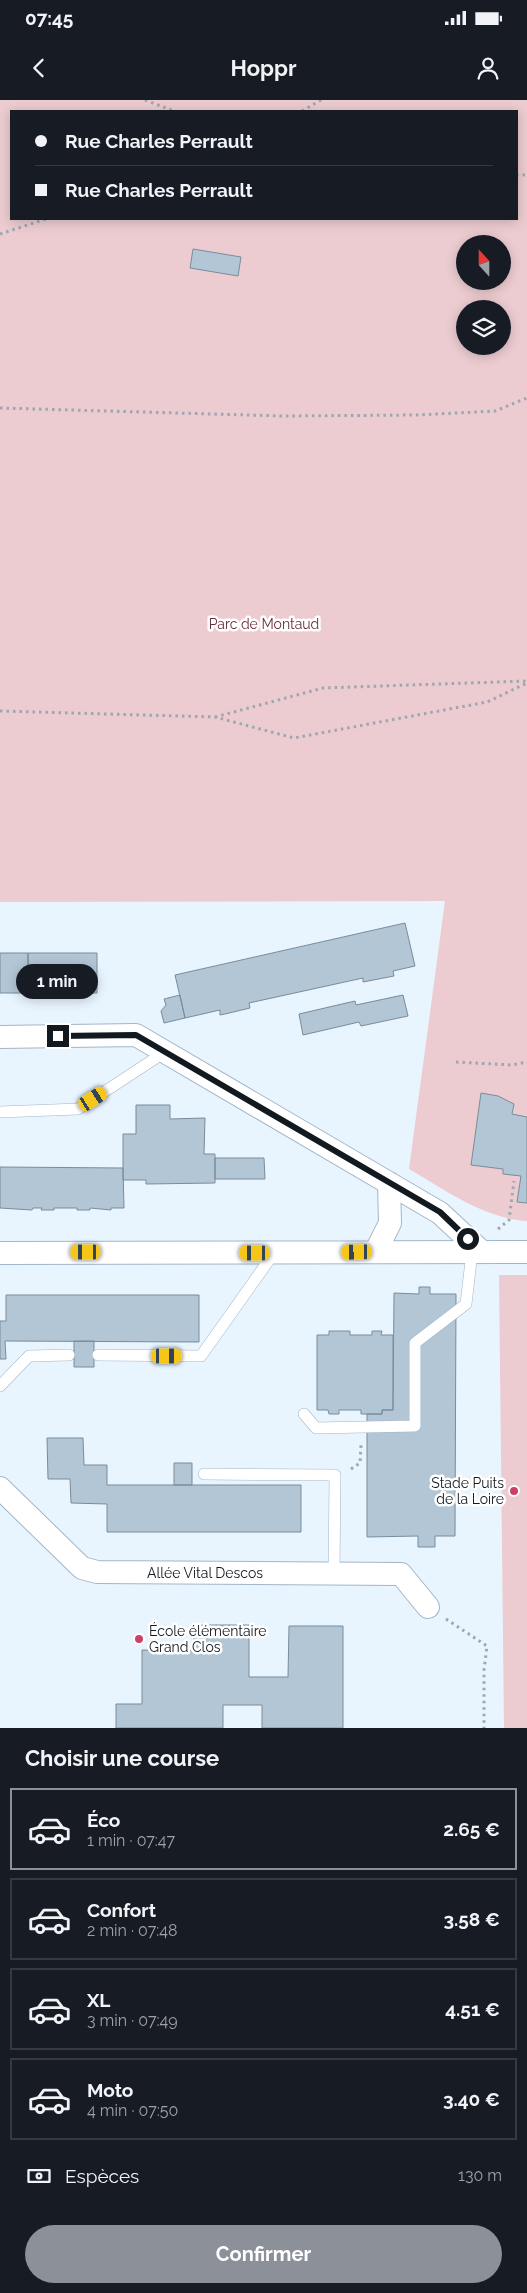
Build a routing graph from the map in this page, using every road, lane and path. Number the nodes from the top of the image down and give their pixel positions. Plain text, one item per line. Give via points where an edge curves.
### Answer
1 (145, 100) edge
2 (321, 100) edge
3 (171, 110) edge
4 (304, 110) edge
5 (43, 220) edge
6 (0, 234) edge
7 (527, 398) edge
8 (0, 408) edge
9 (527, 682) edge
10 (0, 710) edge
11 (215, 717) junction
12 (0, 1037) edge
13 (166, 1052) junction
14 (456, 1062) dead end
15 (527, 1062) edge
16 (0, 1112) edge
17 (514, 1181) dead end
18 (389, 1183) junction
19 (376, 1252) junction
20 (484, 1252) junction
21 (527, 1252) edge
22 (0, 1253) edge
23 (274, 1253) junction
24 (69, 1355) dead end
25 (98, 1356) dead end
26 (0, 1386) edge
27 (304, 1414) dead end
28 (361, 1427) junction
29 (204, 1474) dead end
30 (335, 1475) junction
31 (0, 1488) edge
32 (334, 1574) junction
33 (428, 1607) joint
34 (484, 1728) edge

1 - 3 path
2 - 4 path
5 - 6 path
7 - 8 path via 495,411 418,415 282,416
9 - 11 path via 323,688
9 - 11 path via 487,702 294,738
10 - 11 path
12 - 13 street via 136,1035
13 - 16 lane via 78,1109
13 - 18 street
14 - 15 path via 512,1065
17 - 20 path via 509,1220 498,1228
18 - 19 street via 390,1223
18 - 20 street via 440,1212
19 - 20 street
19 - 23 street
20 - 21 street
20 - 28 lane via 466,1304 415,1343 415,1426
22 - 23 street
23 - 25 lane via 201,1356
24 - 26 lane via 29,1356
27 - 28 lane via 316,1428
28 - 30 path via 360,1463
29 - 30 lane
30 - 32 lane
31 - 32 street, Allée Vital Descos via 82,1568 97,1572
32 - 33 street, Allée Vital Descos via 401,1574
33 - 34 path via 487,1646

